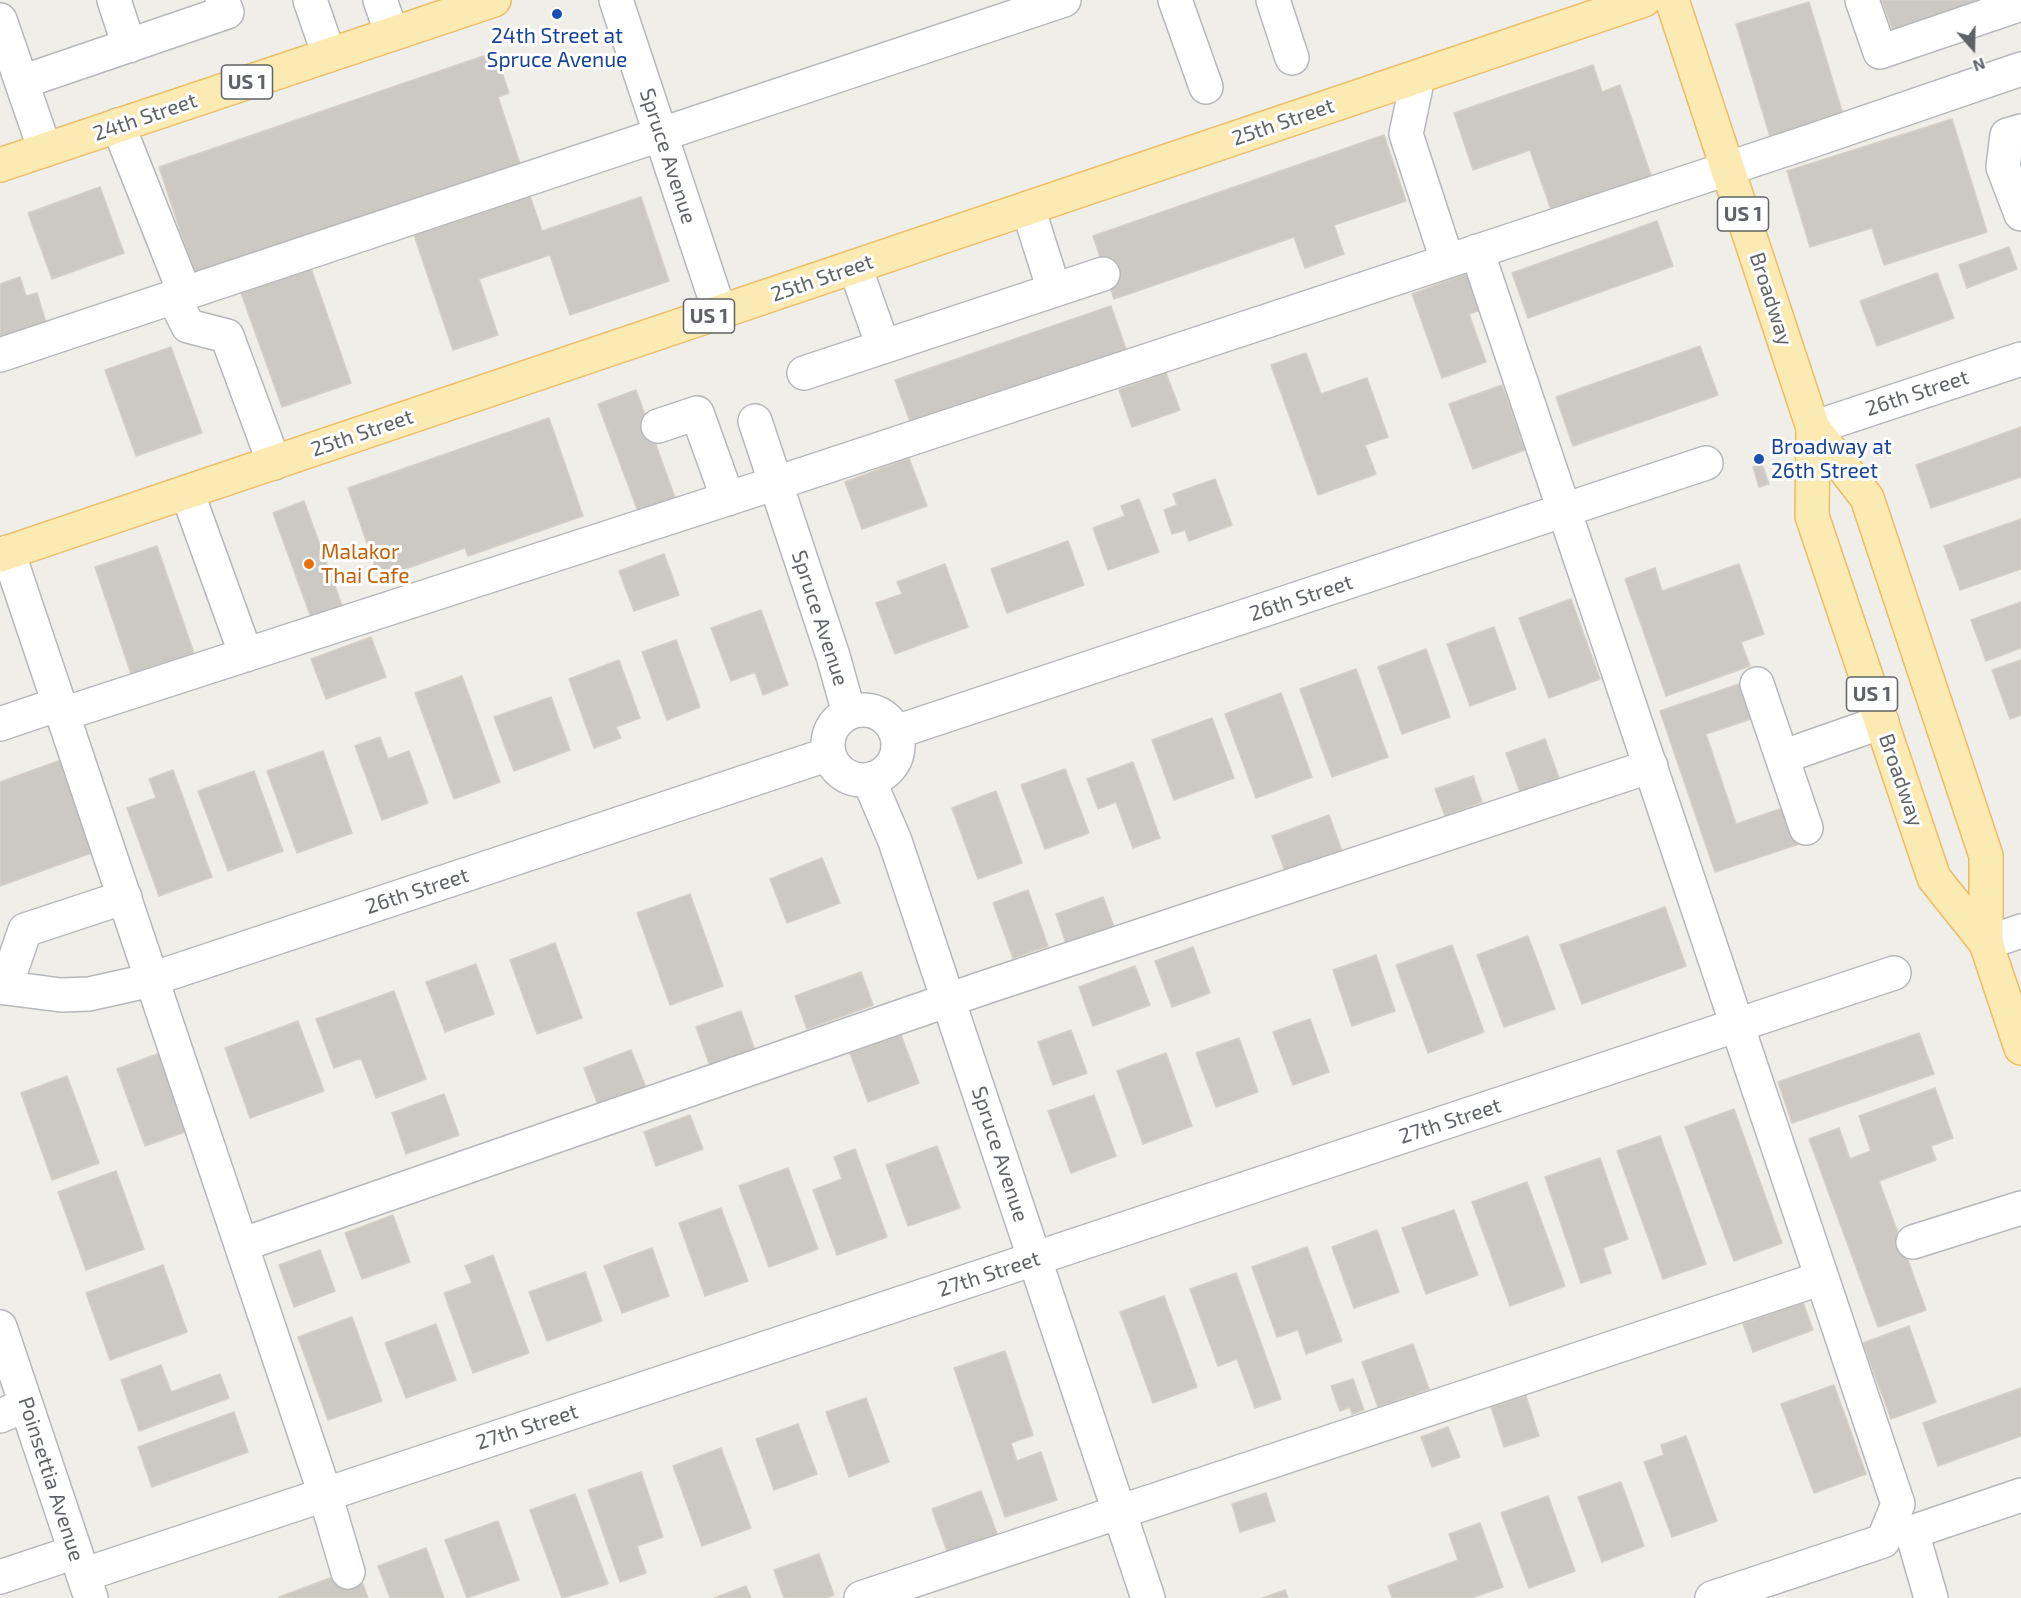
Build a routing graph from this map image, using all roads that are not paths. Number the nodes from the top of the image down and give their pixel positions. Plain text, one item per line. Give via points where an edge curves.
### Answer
1 (114, 0) edge
2 (222, 0) edge
3 (310, 0) edge
4 (380, 0) edge
5 (494, 0) edge
6 (616, 0) edge
7 (1064, 0) edge
8 (1174, 0) edge
9 (1273, 0) edge
10 (1644, 0) edge
11 (1672, 0) edge
12 (1862, 0) edge
13 (2021, 4) edge
14 (0, 21) edge
15 (392, 34) junction
16 (129, 46) junction
17 (329, 55) junction
18 (1292, 58) dead end
19 (2021, 69) edge
20 (1418, 77) junction
21 (1206, 87) dead end
22 (15, 90) edge
23 (118, 125) junction
24 (2021, 130) edge
25 (661, 136) junction
26 (45, 150) junction
27 (0, 165) edge
28 (1727, 168) junction
29 (1028, 208) junction
30 (2021, 214) edge
31 (1462, 255) junction
32 (855, 267) junction
33 (1103, 274) dead end
34 (1054, 290) junction
35 (180, 296) junction
36 (720, 313) junction
37 (883, 346) junction
38 (0, 356) edge
39 (2021, 359) edge
40 (804, 373) dead end
41 (755, 421) dead end
42 (658, 426) dead end
43 (1813, 428) junction
44 (274, 463) junction
45 (1706, 463) dead end
46 (776, 483) junction
47 (187, 492) junction
48 (728, 499) junction
49 (1566, 510) junction
50 (4, 554) edge
51 (246, 655) junction
52 (1757, 684) dead end
53 (61, 709) junction
54 (849, 713) junction
55 (1882, 722) junction
56 (0, 724) edge
57 (896, 732) junction
58 (829, 754) junction
59 (1782, 757) junction
60 (1651, 766) junction
61 (869, 780) junction
62 (1806, 828) dead end
63 (125, 897) junction
64 (2021, 931) edge
65 (1986, 942) junction
66 (1894, 973) dead end
67 (153, 979) junction
68 (2, 988) edge
69 (948, 1000) junction
70 (1738, 1025) junction
71 (2021, 1048) edge
72 (2021, 1208) edge
73 (1913, 1242) dead end
74 (241, 1245) junction
75 (1035, 1259) junction
76 (1822, 1278) junction
77 (0, 1327) edge
78 (13, 1411) edge
79 (325, 1494) junction
80 (2021, 1495) edge
81 (1119, 1512) junction
82 (1897, 1536) junction
83 (348, 1572) dead end
84 (83, 1575) edge
85 (0, 1577) edge
86 (861, 1598) edge
87 (1148, 1598) edge
88 (1712, 1598) edge
89 (1931, 1598) edge

1 - 16 street
2 - 16 street via 227,12
3 - 17 street
4 - 15 street
5 - 15 main road, 24th Street / US 1
6 - 25 street, Spruce Avenue
7 - 25 street
8 - 21 street
9 - 18 street
10 - 20 main road, 25th Street / US 1
11 - 28 main road, Broadway / US 1
12 - 13 street via 1880,52
14 - 22 street
15 - 17 main road, 24th Street / US 1
16 - 22 street
17 - 23 main road, 24th Street / US 1
19 - 28 street
20 - 29 main road, 25th Street / US 1
20 - 31 street via 1406,134
22 - 26 street
23 - 26 main road, 24th Street / US 1
23 - 35 street
24 - 30 street via 2007,135 2004,167
25 - 35 street
25 - 36 street, Spruce Avenue
26 - 27 main road, 24th Street / US 1
28 - 31 street
28 - 43 main road, Broadway / US 1
29 - 32 main road, 25th Street / US 1
29 - 34 street
31 - 46 street
31 - 49 street
32 - 36 main road, 25th Street / US 1
32 - 37 street
33 - 34 street
34 - 37 street
35 - 38 street
35 - 44 street via 188,326 227,336
36 - 44 main road, 25th Street / US 1
37 - 40 street
39 - 43 street, 26th Street
41 - 46 street, Spruce Avenue
42 - 48 street via 697,413
43 - 55 main road, Broadway / US 1 via 1812,516
43 - 65 main road, Broadway / US 1 via 1867,498 1986,856
44 - 47 main road, 25th Street / US 1
45 - 49 street, 26th Street
46 - 48 street
46 - 54 street, Spruce Avenue
47 - 50 main road, 25th Street / US 1
47 - 51 street
48 - 51 street
49 - 57 street, 26th Street
49 - 60 street
50 - 53 street
51 - 53 street
52 - 59 street
53 - 56 street
53 - 63 street
54 - 57 street via 860,710 882,715
54 - 58 street via 829,734
55 - 59 street
55 - 65 main road, Broadway / US 1 via 1934,878
57 - 61 street via 894,762
58 - 61 street via 840,771
58 - 67 street, 26th Street
59 - 62 street
60 - 69 street
60 - 70 street
61 - 69 street, Spruce Avenue via 895,841
63 - 67 street
63 - 68 street via 25,930
64 - 65 street
65 - 71 main road, Broadway / US 1
66 - 70 street, 27th Street
67 - 68 street, 26th Street via 89,994
67 - 74 street
69 - 74 street
69 - 75 street, Spruce Avenue
70 - 75 street, 27th Street
70 - 76 street
72 - 73 street
74 - 79 street
75 - 79 street, 27th Street
75 - 81 street, Spruce Avenue
76 - 81 street
76 - 82 street via 1898,1504
77 - 78 street, Poinsettia Avenue
78 - 84 street, Poinsettia Avenue
79 - 83 street
79 - 84 street, 27th Street
80 - 82 street
81 - 86 street
81 - 87 street, Spruce Avenue
82 - 88 street
82 - 89 street
84 - 85 street, 27th Street

